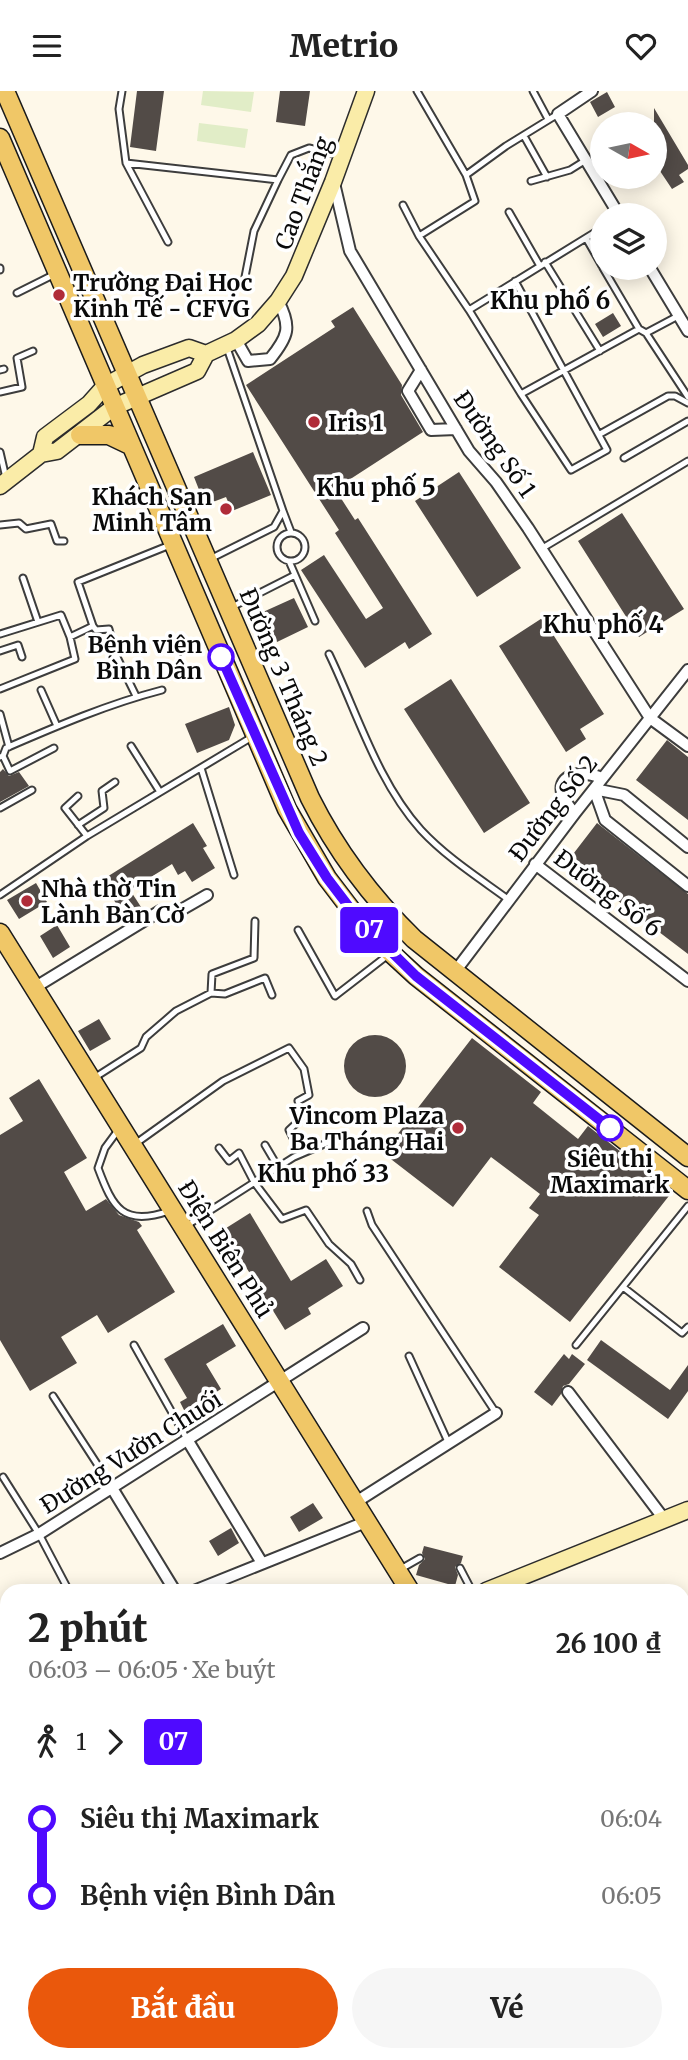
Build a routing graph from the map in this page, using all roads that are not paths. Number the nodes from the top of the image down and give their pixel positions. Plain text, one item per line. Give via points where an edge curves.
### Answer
1 (5, 91) edge
2 (122, 91) edge
3 (366, 91) edge
4 (417, 91) edge
5 (533, 91) edge
6 (592, 91) edge
7 (553, 116) junction
8 (524, 136) junction
9 (0, 138) edge
10 (343, 156) junction
11 (586, 160) junction
12 (126, 163) junction
13 (6, 166) edge
14 (466, 175) junction
15 (547, 177) junction
16 (278, 180) junction
17 (531, 181) dead end
18 (333, 182) junction
19 (613, 203) edge
20 (403, 205) dead end
21 (509, 212) dead end
22 (419, 236) junction
23 (590, 236) edge
24 (586, 238) junction
25 (168, 242) dead end
26 (590, 245) edge
27 (542, 264) junction
28 (58, 273) junction
29 (611, 280) edge
30 (657, 280) edge
31 (515, 281) junction
32 (244, 282) dead end
33 (18, 293) dead end
34 (278, 302) junction
35 (469, 310) junction
36 (678, 316) junction
37 (639, 329) junction
38 (688, 331) edge
39 (646, 333) junction
40 (231, 343) junction
41 (33, 351) dead end
42 (600, 351) junction
43 (206, 354) junction
44 (421, 370) junction
45 (564, 371) junction
46 (128, 373) junction
47 (105, 386) junction
48 (0, 392) edge
49 (521, 394) junction
50 (137, 395) junction
51 (688, 397) edge
52 (688, 403) edge
53 (114, 407) junction
54 (688, 421) edge
55 (456, 429) junction
56 (600, 434) junction
57 (80, 435) junction
58 (130, 445) junction
59 (0, 451) edge
60 (41, 454) junction
61 (624, 458) dead end
62 (688, 461) edge
63 (4, 484) edge
64 (284, 511) junction
65 (0, 525) edge
66 (292, 532) junction
67 (64, 541) dead end
68 (173, 544) junction
69 (541, 549) junction
70 (208, 560) junction
71 (289, 561) junction
72 (295, 575) junction
73 (23, 578) dead end
74 (229, 609) junction
75 (315, 621) dead end
76 (38, 622) junction
77 (93, 626) junction
78 (0, 634) edge
79 (70, 637) junction
80 (0, 651) edge
81 (329, 655) dead end
82 (22, 657) dead end
83 (688, 670) edge
84 (0, 689) edge
85 (41, 690) dead end
86 (162, 690) dead end
87 (136, 697) junction
88 (0, 714) edge
89 (650, 718) junction
90 (57, 726) junction
91 (255, 735) junction
92 (131, 746) dead end
93 (688, 746) edge
94 (9, 747) junction
95 (54, 748) dead end
96 (2, 757) edge
97 (201, 768) junction
98 (602, 778) junction
99 (115, 782) dead end
100 (594, 789) junction
101 (32, 790) dead end
102 (160, 792) junction
103 (78, 796) dead end
104 (0, 808) edge
105 (575, 813) junction
106 (78, 825) junction
107 (86, 837) junction
108 (688, 847) edge
109 (535, 864) junction
110 (234, 875) dead end
111 (688, 886) edge
112 (0, 895) edge
113 (207, 895) dead end
114 (509, 900) junction
115 (254, 921) dead end
116 (298, 930) dead end
117 (3, 943) edge
118 (391, 953) junction
119 (454, 973) junction
120 (688, 981) edge
121 (34, 988) junction
122 (211, 993) junction
123 (272, 995) dead end
124 (91, 1080) junction
125 (121, 1127) junction
126 (329, 1142) dead end
127 (265, 1145) dead end
128 (132, 1146) junction
129 (219, 1147) dead end
130 (301, 1154) junction
131 (688, 1157) edge
132 (278, 1167) junction
133 (254, 1182) junction
134 (688, 1190) edge
135 (688, 1206) edge
136 (172, 1210) junction
137 (367, 1211) dead end
138 (183, 1228) junction
139 (360, 1280) dead end
140 (623, 1287) junction
141 (688, 1327) edge
142 (363, 1328) dead end
143 (134, 1345) dead end
144 (576, 1345) dead end
145 (409, 1356) dead end
146 (281, 1381) junction
147 (568, 1392) dead end
148 (52, 1396) dead end
149 (496, 1413) joint
150 (188, 1441) junction
151 (449, 1444) junction
152 (3, 1477) dead end
153 (112, 1488) junction
154 (356, 1502) junction
155 (688, 1510) edge
156 (664, 1519) junction
157 (368, 1521) junction
158 (39, 1535) junction
159 (0, 1553) edge
160 (421, 1558) dead end
161 (262, 1563) junction
162 (460, 1568) dead end
163 (398, 1571) junction
164 (65, 1584) edge
165 (172, 1584) edge
166 (211, 1584) edge
167 (406, 1584) edge
168 (468, 1584) edge
169 (503, 1584) edge

1 - 46 main road, Đường 3 Tháng 2
2 - 12 lane via 118,109
3 - 10 street, Cao Thắng
4 - 14 lane
5 - 7 lane
6 - 7 street
7 - 8 lane
7 - 11 street
8 - 14 lane
8 - 15 lane
9 - 13 main road
10 - 16 lane via 309,148 290,155
10 - 18 street, Cao Thắng
11 - 15 lane
11 - 19 street
12 - 16 lane
12 - 25 lane
13 - 28 main road
14 - 22 lane via 475,201
15 - 17 lane
16 - 32 lane via 254,231
18 - 34 street, Cao Thắng via 294,276
18 - 44 street, Đường Số 1 via 350,251
20 - 22 lane
21 - 27 lane
22 - 35 lane
23 - 24 lane
24 - 26 lane
24 - 27 lane
27 - 31 lane
27 - 42 lane
28 - 33 lane
28 - 47 main road
29 - 37 lane
30 - 36 street
31 - 35 lane
31 - 45 lane
34 - 40 street, Cao Thắng
34 - 40 street via 288,319 283,343 270,359 248,361
35 - 49 lane
36 - 38 street
36 - 39 lane
37 - 39 lane
37 - 42 lane
39 - 51 lane
40 - 43 street, Cao Thắng
40 - 64 lane
41 - 48 lane via 17,358 22,387
42 - 45 lane
43 - 46 street, Cao Thắng via 189,348
43 - 50 street, Cao Thắng via 197,371
44 - 55 street, Đường Số 1
44 - 55 street via 408,391 431,430
45 - 49 lane
45 - 56 lane
46 - 47 street, Cao Thắng
46 - 50 main road, Đường 3 Tháng 2
47 - 53 main road
47 - 60 street, Cao Thắng via 45,437
49 - 56 lane via 572,470 607,450
50 - 53 street, Cao Thắng
50 - 70 main road, Đường 3 Tháng 2
52 - 56 lane via 668,396
53 - 57 street, Cao Thắng
53 - 58 main road
54 - 61 lane
55 - 69 street, Đường Số 1
57 - 58 main road via 109,435
57 - 60 street, Cao Thắng via 57,451
58 - 68 main road
59 - 63 lane
60 - 63 street, Cao Thắng
62 - 69 lane
64 - 66 lane
64 - 70 lane via 274,527
65 - 67 lane via 19,523 26,529 51,524 57,541
66 - 71 lane via 281,536 277,544 278,553
66 - 71 lane via 306,545 299,558
68 - 77 lane via 78,582
68 - 91 main road
69 - 89 street, Đường Số 1
70 - 74 main road, Đường 3 Tháng 2
71 - 72 lane
72 - 74 lane
72 - 75 lane
73 - 76 lane
74 - 119 main road, Đường 3 Tháng 2 via 310,798 334,842 379,903
76 - 78 lane
76 - 79 lane via 61,615
77 - 79 lane
77 - 87 lane via 109,629
79 - 84 lane via 75,659
80 - 82 lane via 18,645
81 - 114 lane via 381,772 421,829
83 - 89 street, Đường Số 2
85 - 90 lane
86 - 87 lane
87 - 90 lane
88 - 94 lane
89 - 93 street
89 - 98 street, Đường Số 2
90 - 94 lane
91 - 97 lane
91 - 118 main road via 312,856 342,899
92 - 102 lane
94 - 96 lane
95 - 96 lane via 10,771
97 - 102 lane
97 - 110 lane
98 - 100 street, Đường Số 2
98 - 105 street via 583,772 567,778 561,794
99 - 106 lane via 102,791 104,808
100 - 105 street, Đường Số 2
100 - 108 street via 624,795
100 - 111 street via 605,820
101 - 104 lane
102 - 107 lane
103 - 106 lane via 65,808
105 - 109 street, Đường Số 2
106 - 107 lane
107 - 112 lane
109 - 114 street, Đường Số 2
109 - 120 street, Đường Số 6
113 - 121 street via 167,918 160,911
114 - 119 street, Đường Số 2
115 - 122 lane via 254,958 212,974
116 - 118 lane via 335,996
117 - 121 main road, Điện Biên Phủ
118 - 134 main road
119 - 131 main road, Đường 3 Tháng 2
121 - 124 main road, Điện Biên Phủ
122 - 123 lane via 225,994 265,978
122 - 124 lane via 176,1011 146,1037 141,1048
124 - 125 main road, Điện Biên Phủ
125 - 128 main road, Điện Biên Phủ
125 - 136 lane via 105,1148 98,1168 108,1195 123,1213 148,1218
126 - 130 lane
127 - 132 lane
128 - 130 lane via 223,1081 289,1048 304,1069 309,1095 298,1101 304,1116 289,1130
128 - 136 main road, Điện Biên Phủ
129 - 133 lane via 229,1161 239,1153
130 - 132 lane
132 - 133 lane
133 - 138 lane
133 - 139 lane via 282,1219 306,1210
135 - 140 lane
136 - 138 main road, Điện Biên Phủ
137 - 149 lane
138 - 146 main road, Điện Biên Phủ
140 - 141 lane via 682,1333
140 - 144 lane
142 - 146 street, Đường Vườn Chuối
143 - 150 lane
145 - 151 lane
146 - 150 street, Đường Vườn Chuối
146 - 154 main road, Điện Biên Phủ
147 - 156 street
148 - 153 lane
149 - 151 street
150 - 153 street, Đường Vườn Chuối
150 - 161 street
151 - 154 street
152 - 158 lane
153 - 158 street, Đường Vườn Chuối
153 - 165 street
154 - 157 main road, Điện Biên Phủ
155 - 156 street
156 - 169 street
157 - 161 street
157 - 163 main road, Điện Biên Phủ
158 - 159 street, Đường Vườn Chuối
158 - 164 lane
160 - 163 lane
161 - 166 street
162 - 168 lane
163 - 167 main road, Điện Biên Phủ

